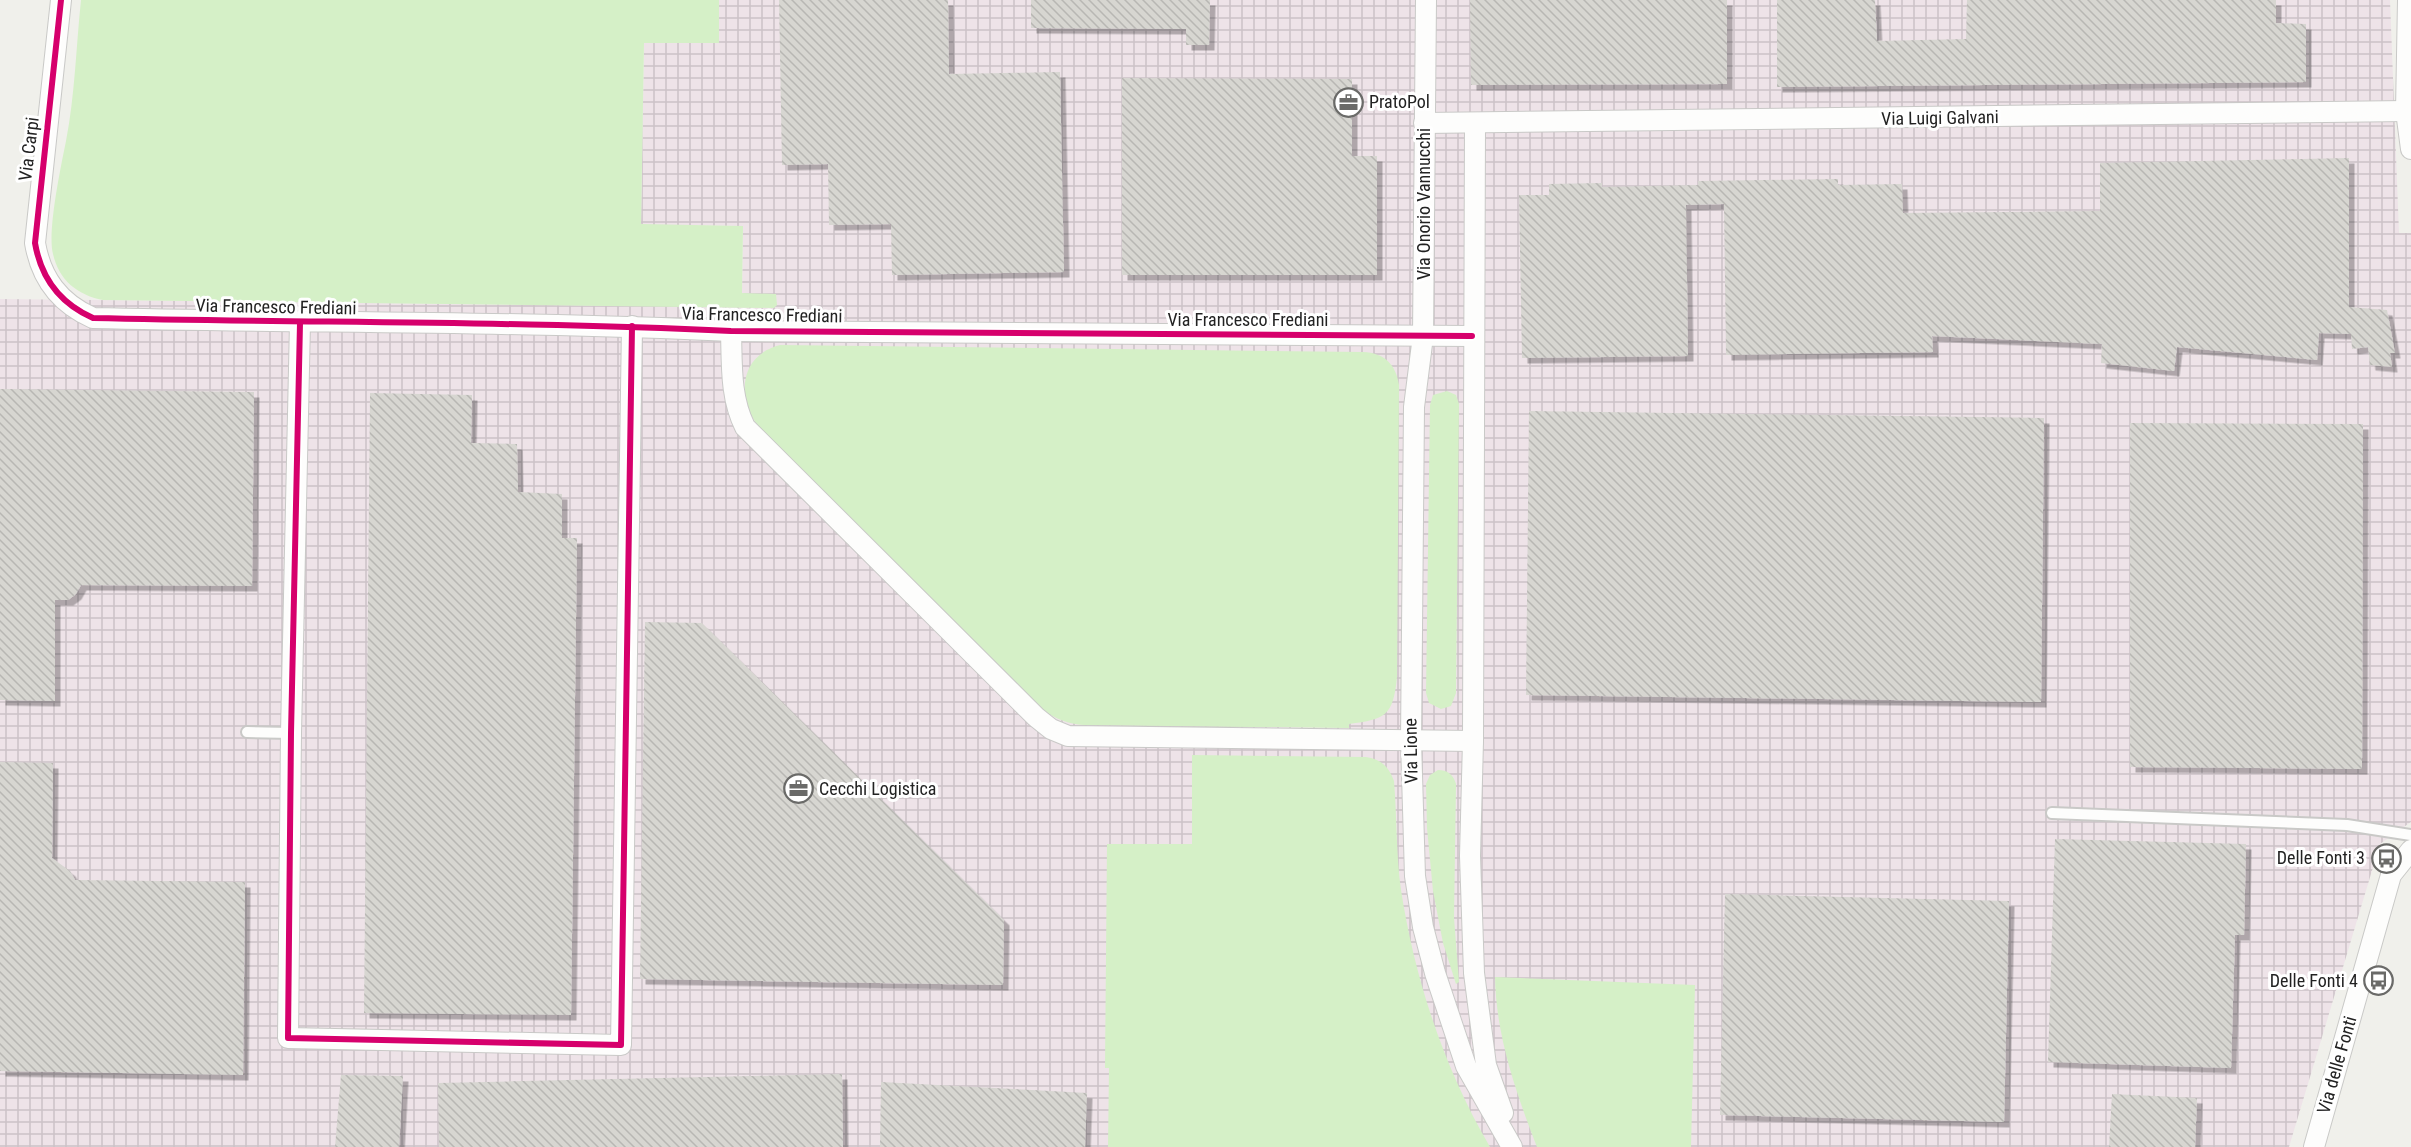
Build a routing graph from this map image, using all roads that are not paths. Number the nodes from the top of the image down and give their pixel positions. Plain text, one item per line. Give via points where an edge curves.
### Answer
1 (61, 0) edge
2 (1426, 0) edge
3 (2409, 0) edge
4 (2406, 111) junction
5 (1424, 123) junction
6 (1474, 123) junction
7 (2411, 148) edge
8 (59, 296) joint
9 (300, 323) junction
10 (632, 326) junction
11 (732, 331) junction
12 (1423, 336) junction
13 (1472, 336) junction
14 (247, 732) dead end
15 (291, 733) junction
16 (1411, 741) junction
17 (1473, 741) junction
18 (2052, 813) dead end
19 (2411, 835) edge
20 (2411, 850) edge
21 (1513, 1147) edge
22 (2314, 1147) edge

1 - 8 street, Via Carpi via 35,243 38,263
2 - 5 street, Via Onorio Vannucchi
3 - 4 street
4 - 6 street, Via Luigi Galvani
4 - 7 street
5 - 6 street, Via Luigi Galvani
5 - 12 street, Via Onorio Vannucchi
6 - 13 street
8 - 9 street, Via Francesco Frediani via 93,318
9 - 10 street, Via Francesco Frediani
9 - 15 street
10 - 11 street, Via Francesco Frediani
10 - 15 street via 621,1046 288,1038
11 - 12 street, Via Francesco Frediani
11 - 16 street, Via Francesco Frediani via 733,388 745,427 1051,729 1068,736
12 - 13 street, Via Francesco Frediani
12 - 16 street, Via Lione via 1414,406
13 - 17 street, Via Lione
14 - 15 lane
16 - 17 street, Via Francesco Frediani
16 - 21 street, Via Lione via 1415,876 1423,927 1466,1065
17 - 21 street, Via Lione via 1470,856 1474,973 1486,1065
18 - 19 lane via 2347,825
20 - 22 street, Via delle Fonti via 2391,875

